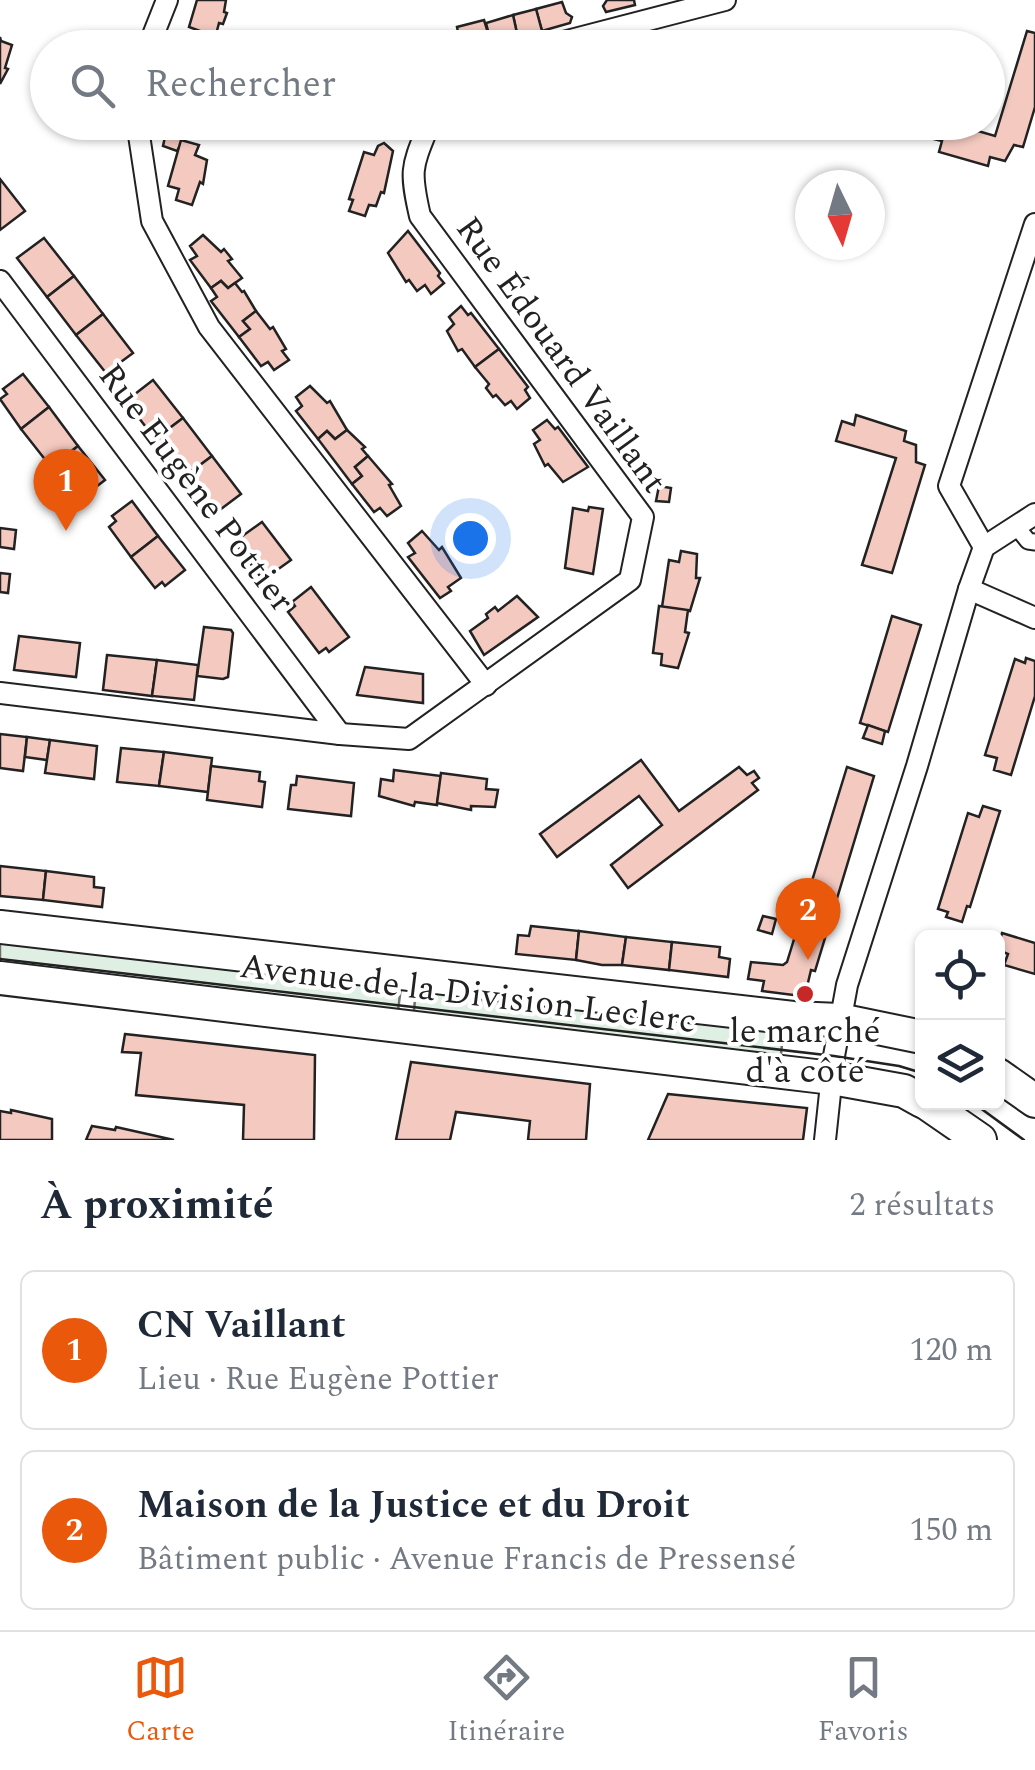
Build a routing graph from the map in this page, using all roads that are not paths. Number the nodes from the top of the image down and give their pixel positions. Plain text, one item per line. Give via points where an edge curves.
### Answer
1 (166, 0) edge
2 (725, 0) edge
3 (155, 30) edge
4 (609, 30) edge
5 (140, 140) edge
6 (423, 140) edge
7 (1035, 224) edge
8 (0, 281) edge
9 (1035, 514) edge
10 (1016, 526) junction
11 (1035, 542) edge
12 (984, 546) junction
13 (969, 590) junction
14 (1035, 618) edge
15 (486, 685) junction
16 (0, 693) edge
17 (340, 734) junction
18 (0, 927) edge
19 (0, 978) edge
20 (840, 1020) junction
21 (915, 1036) edge
22 (832, 1078) junction
23 (1005, 1080) edge
24 (915, 1097) edge
25 (1035, 1101) edge
26 (936, 1110) edge
27 (825, 1140) edge
28 (980, 1140) edge

1 - 3 street
2 - 4 street
5 - 15 street via 152,221 209,327
6 - 15 street, Rue Édouard Vaillant via 411,177 420,216 642,517 630,580
7 - 12 street via 949,486
8 - 17 street, Rue Eugène Pottier
9 - 10 street
10 - 11 street
10 - 12 street
12 - 13 street
13 - 14 street
13 - 20 street
15 - 17 street, Rue Édouard Vaillant via 408,739
16 - 17 street, Rue Édouard Vaillant
18 - 20 main road, Avenue de la Division Leclerc
19 - 22 main road, Avenue de la Division Leclerc
20 - 21 main road, Avenue de la Division Leclerc
20 - 22 street
22 - 24 main road, Avenue de la Division Leclerc
22 - 27 street
23 - 25 main road
26 - 28 main road, Avenue de la Division Leclerc

